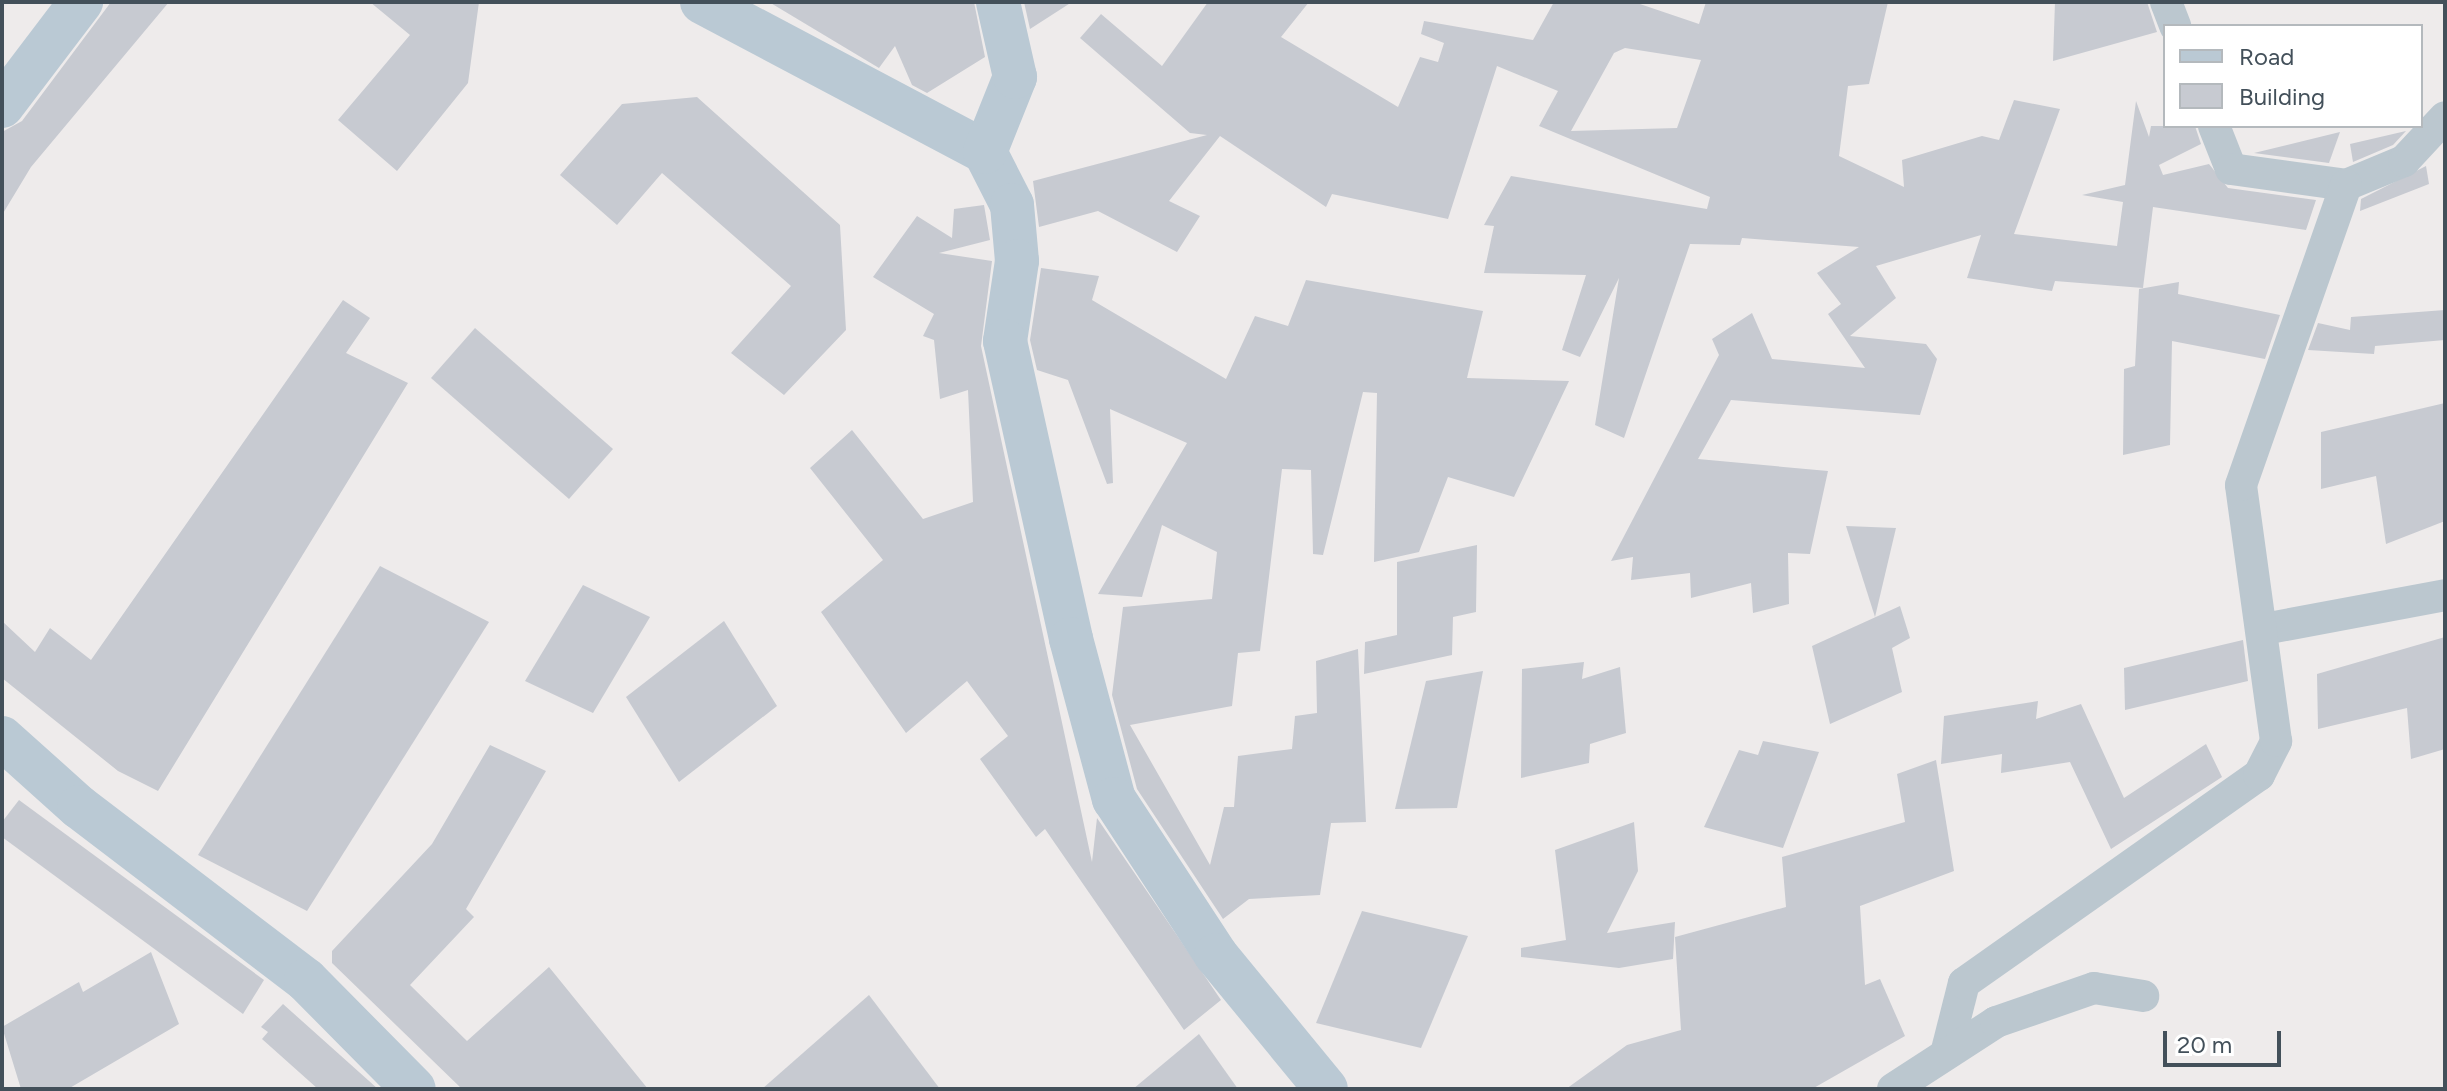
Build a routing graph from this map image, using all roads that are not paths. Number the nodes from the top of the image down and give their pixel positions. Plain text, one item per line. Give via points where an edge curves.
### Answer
1 (81, 2) edge
2 (702, 2) edge
3 (998, 2) edge
4 (2166, 2) edge
5 (2174, 24) edge
6 (2, 106) edge
7 (2445, 117) edge
8 (2215, 128) edge
9 (985, 152) junction
10 (2346, 185) junction
11 (2445, 595) edge
12 (2264, 629) junction
13 (2, 738) edge
14 (2143, 996) dead end
15 (1946, 1054) junction
16 (414, 1089) edge
17 (1326, 1089) edge
18 (1893, 1089) edge

1 - 6 street
2 - 9 street
3 - 9 street via 1015,77
4 - 5 street
7 - 10 street via 2404,161
8 - 10 street via 2231,169
9 - 17 street via 1012,205 1017,261 1005,341 1071,639 1114,799 1216,955
10 - 12 street via 2241,485
11 - 12 street
12 - 15 street via 2276,741 2259,775 1964,983
13 - 16 street via 79,807 306,980
14 - 15 street via 2094,988 1996,1022
15 - 18 street

